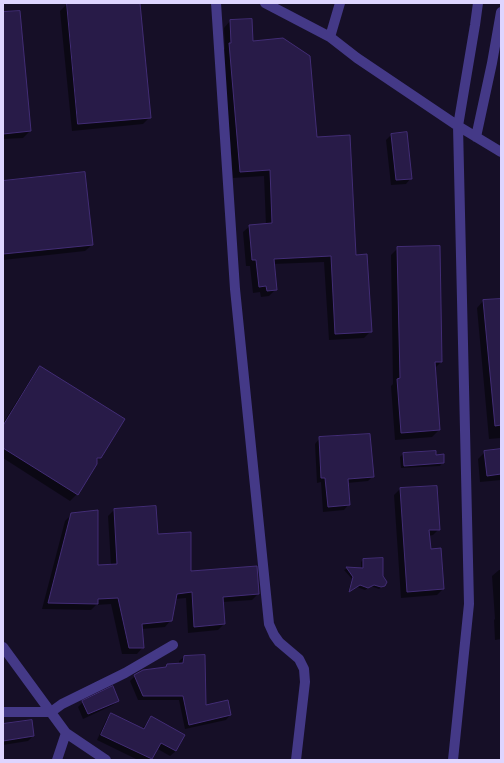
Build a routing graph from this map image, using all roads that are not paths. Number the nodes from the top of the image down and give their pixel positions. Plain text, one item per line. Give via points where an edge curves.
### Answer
1 (216, 3) edge
2 (265, 3) edge
3 (340, 3) edge
4 (478, 3) edge
5 (501, 12) edge
6 (330, 37) junction
7 (458, 126) junction
8 (476, 137) junction
9 (501, 152) edge
10 (173, 645) dead end
11 (3, 647) edge
12 (3, 712) edge
13 (51, 712) junction
14 (66, 733) junction
15 (57, 760) edge
16 (106, 760) edge
17 (296, 760) edge
18 (454, 760) edge

1 - 17 street via 235,289 269,624 279,642 299,659 304,669 305,682
2 - 6 street
3 - 6 street
4 - 7 street
5 - 8 street
6 - 7 street
7 - 8 street
7 - 18 street via 469,604
8 - 9 street
10 - 13 street
11 - 13 street
12 - 13 street
13 - 14 street
14 - 15 street
14 - 16 street

